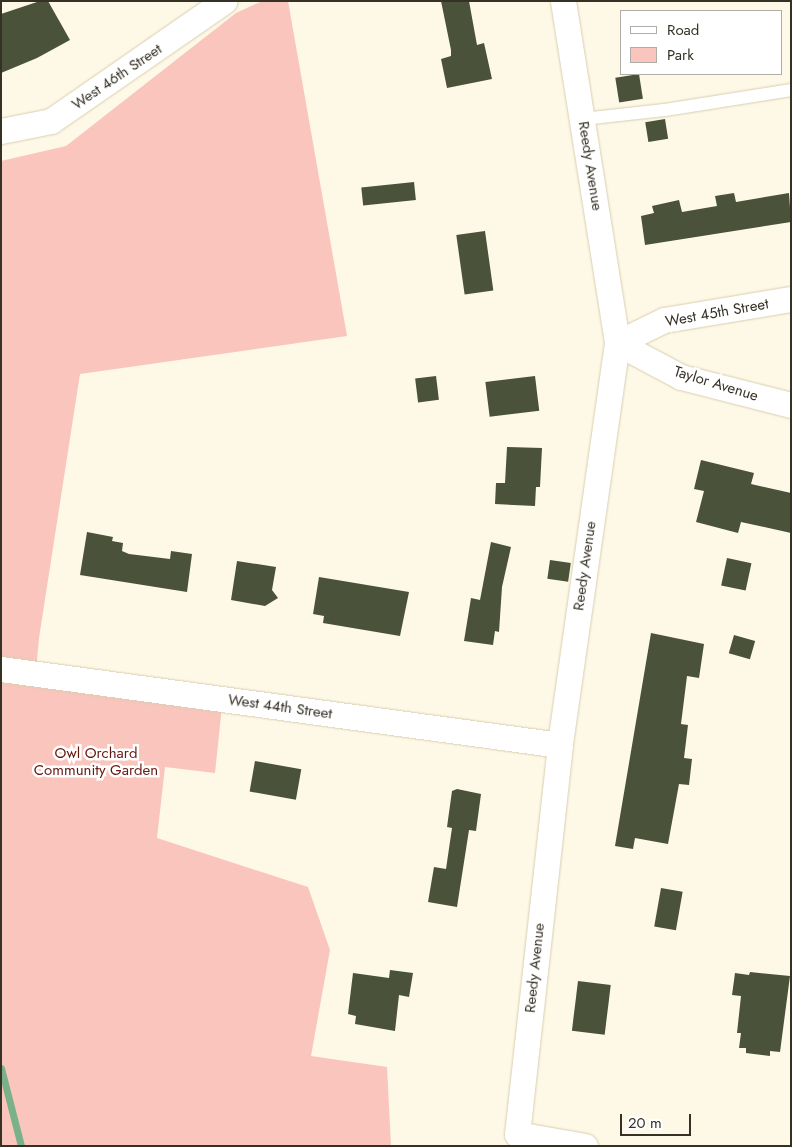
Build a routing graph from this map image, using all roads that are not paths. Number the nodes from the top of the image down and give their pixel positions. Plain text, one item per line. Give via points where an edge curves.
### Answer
1 (224, 1) edge
2 (563, 1) edge
3 (791, 90) edge
4 (583, 119) junction
5 (1, 131) edge
6 (791, 299) edge
7 (617, 343) junction
8 (791, 405) edge
9 (1, 669) edge
10 (560, 744) junction
11 (585, 1146) edge

1 - 5 street, West 46th Street via 51,121
2 - 4 street, Reedy Avenue
3 - 4 lane
4 - 7 street, Reedy Avenue
6 - 7 street, West 45th Street via 664,320
7 - 8 street, Taylor Avenue via 682,377
7 - 10 street, Reedy Avenue
9 - 10 street, West 44th Street
10 - 11 street, Reedy Avenue via 517,1134

